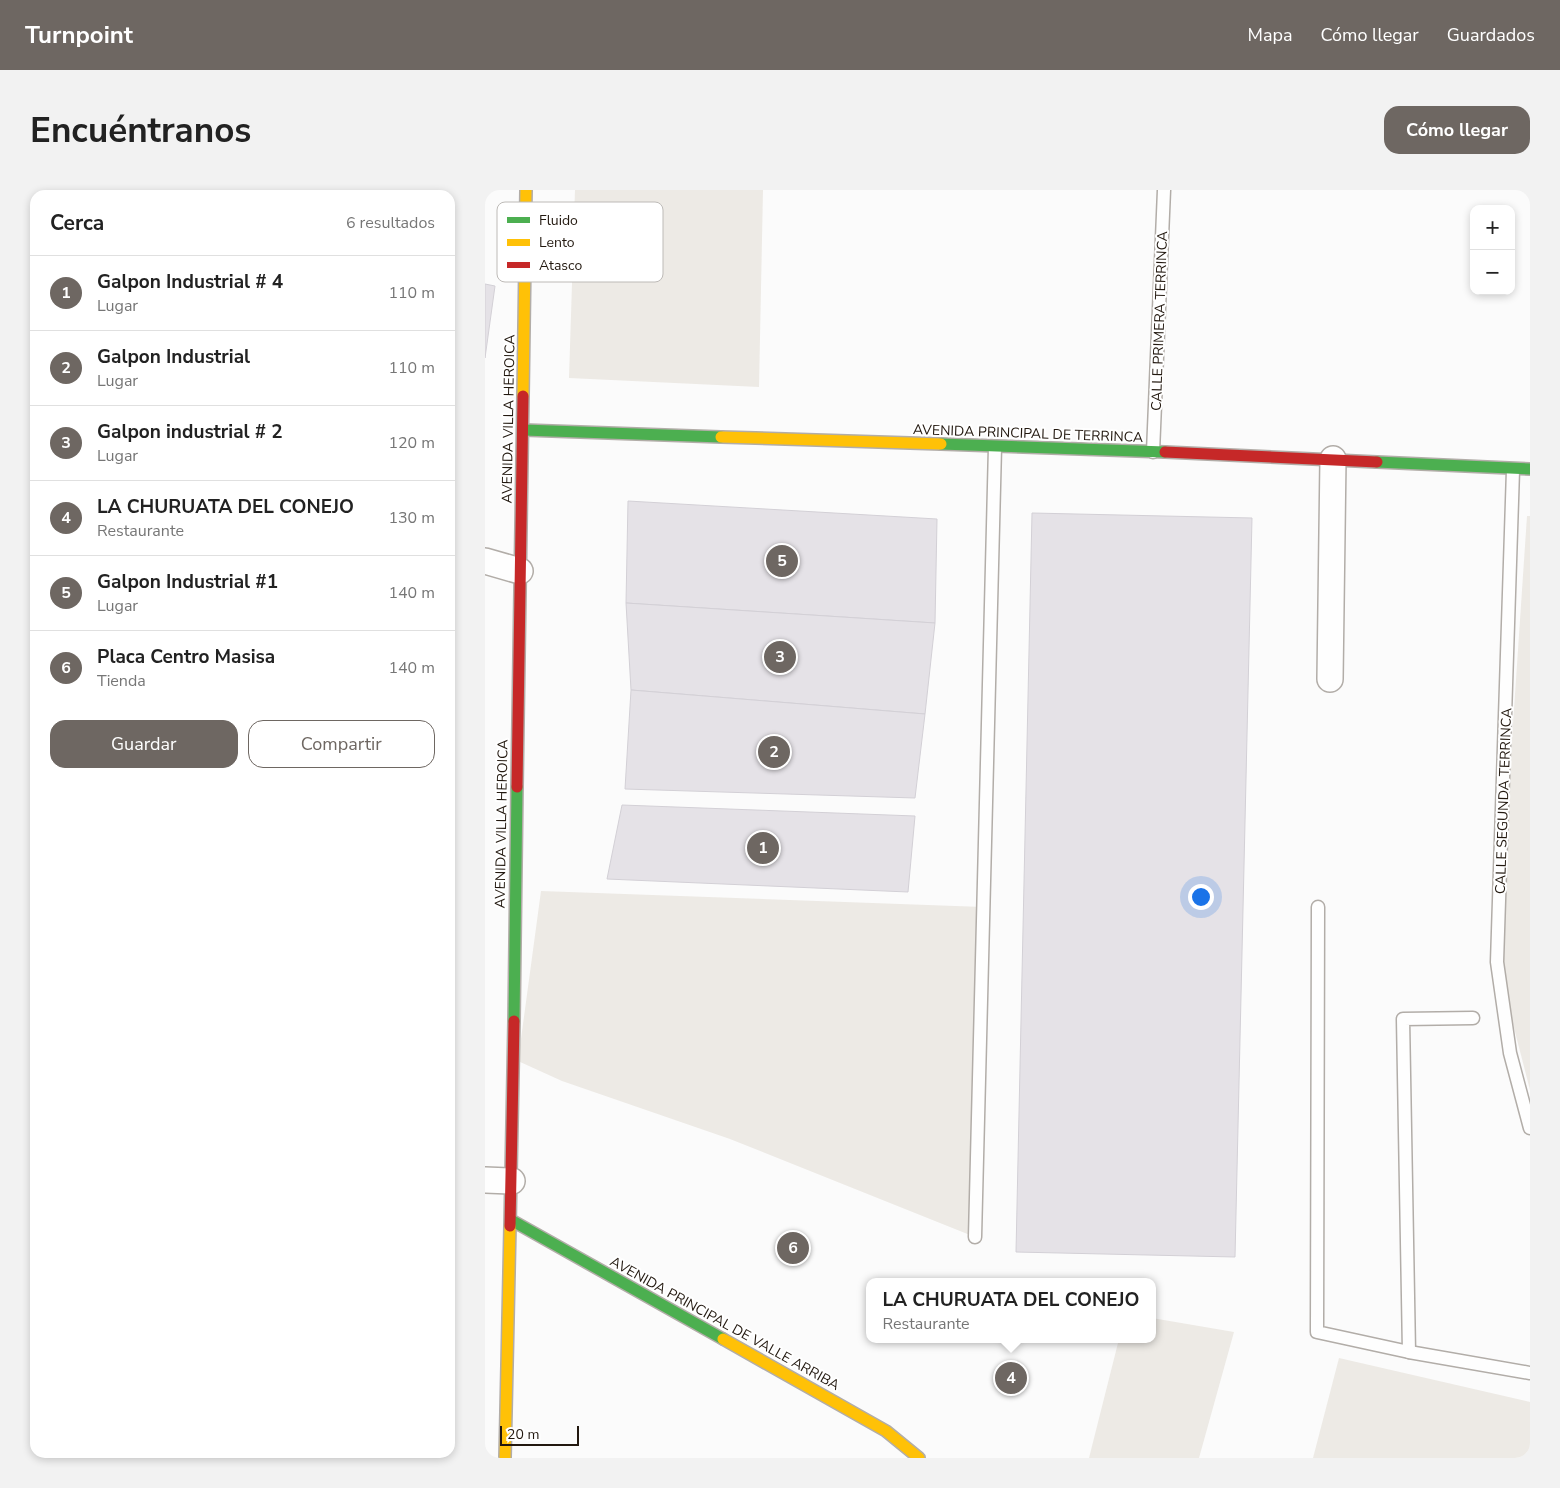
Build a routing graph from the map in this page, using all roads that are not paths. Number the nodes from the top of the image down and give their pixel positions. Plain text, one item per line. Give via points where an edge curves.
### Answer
1 (1164, 190) edge
2 (525, 282) edge
3 (524, 430) junction
4 (995, 447) junction
5 (1153, 452) junction
6 (1333, 459) junction
7 (1530, 469) edge
8 (1513, 470) junction
9 (485, 561) edge
10 (520, 571) junction
11 (1330, 679) dead end
12 (1318, 907) dead end
13 (1473, 1018) dead end
14 (1530, 1128) edge
15 (485, 1180) edge
16 (512, 1181) junction
17 (511, 1220) junction
18 (975, 1237) dead end
19 (1409, 1352) junction
20 (1530, 1373) edge
21 (505, 1458) edge
22 (919, 1458) edge

1 - 5 lane, CALLE PRIMERA TERRINCA
2 - 3 street, AVENIDA VILLA HEROICA
3 - 4 street, AVENIDA PRINCIPAL DE TERRINCA
3 - 10 street, AVENIDA VILLA HEROICA
4 - 5 street, AVENIDA PRINCIPAL DE TERRINCA
4 - 18 lane
5 - 6 street, AVENIDA PRINCIPAL DE TERRINCA
6 - 8 street, AVENIDA PRINCIPAL DE TERRINCA
6 - 11 street
7 - 8 street, AVENIDA PRINCIPAL DE TERRINCA
8 - 14 lane, CALLE SEGUNDA TERRINCA via 1497,962 1510,1052
9 - 10 street
10 - 16 street, AVENIDA VILLA HEROICA
12 - 19 lane via 1317,1332
13 - 19 lane via 1403,1019
15 - 16 street
16 - 17 street, AVENIDA VILLA HEROICA
17 - 21 street, AVENIDA VILLA HEROICA
17 - 22 street, AVENIDA PRINCIPAL DE VALLE ARRIBA via 886,1431
19 - 20 lane

